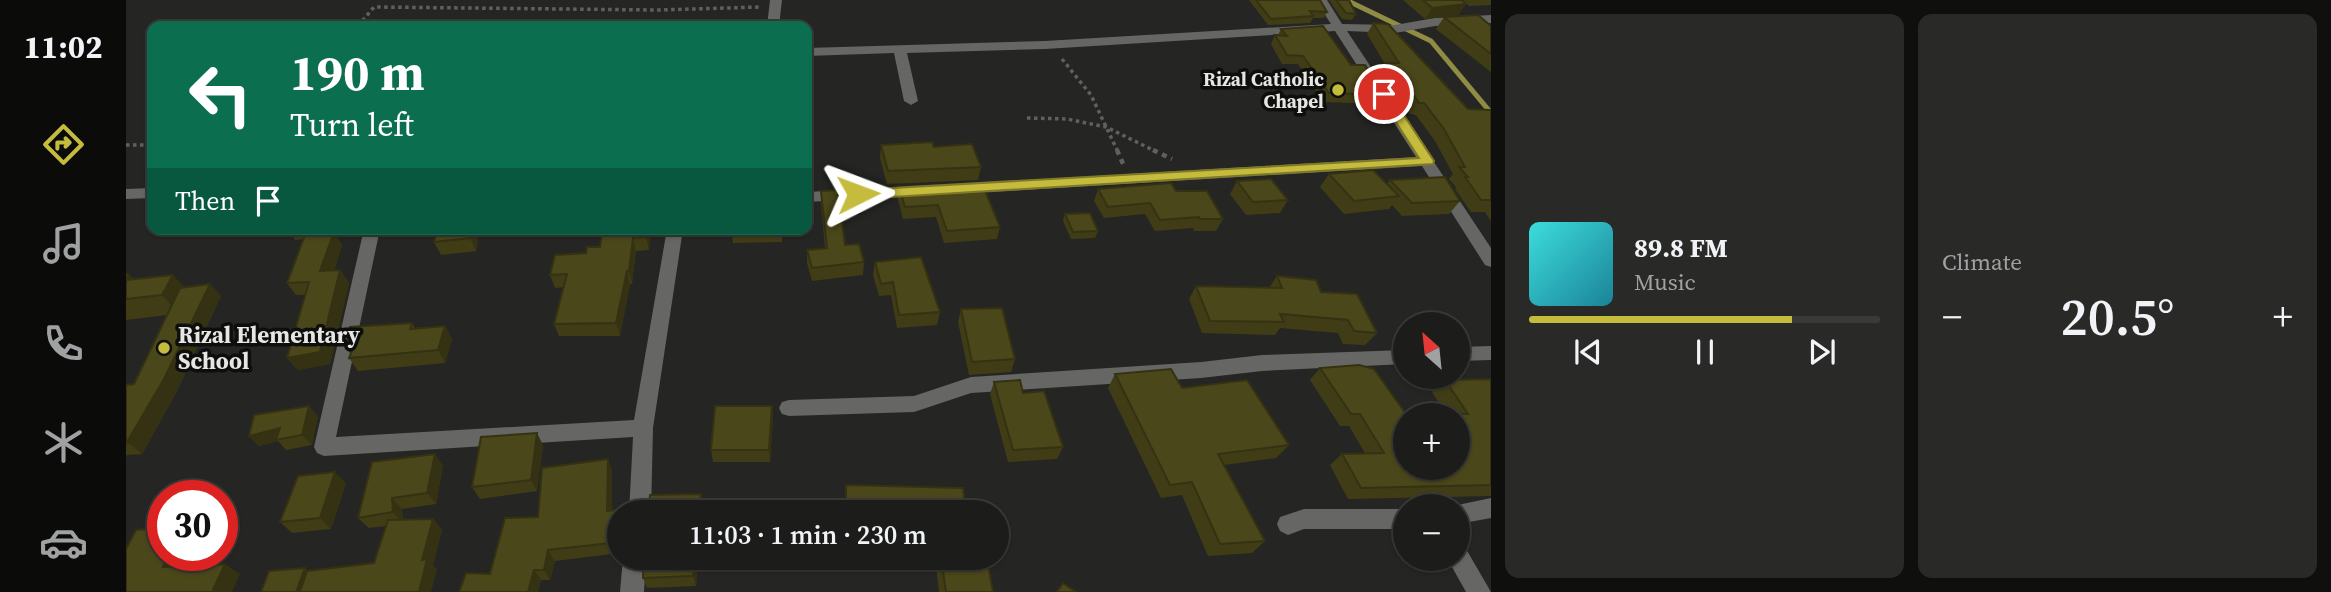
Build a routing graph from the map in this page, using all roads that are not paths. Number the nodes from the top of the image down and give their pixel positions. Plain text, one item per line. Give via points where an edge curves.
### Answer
1 (1321, 0) edge
2 (776, 3) edge
3 (1460, 6) edge
4 (1474, 19) junction
5 (1491, 19) edge
6 (774, 21) edge
7 (1339, 27) junction
8 (1491, 36) edge
9 (900, 50) junction
10 (812, 52) edge
11 (911, 101) dead end
12 (1428, 161) junction
13 (147, 193) edge
14 (126, 194) edge
15 (812, 197) edge
16 (371, 235) edge
17 (674, 235) edge
18 (1491, 261) edge
19 (1491, 353) edge
20 (1470, 354) edge
21 (1393, 357) edge
22 (789, 408) dead end
23 (643, 428) junction
24 (641, 500) edge
25 (1491, 508) edge
26 (1470, 512) edge
27 (1393, 519) edge
28 (1288, 524) dead end
29 (634, 570) edge
30 (1467, 571) edge
31 (632, 592) edge
32 (1480, 592) edge

1 - 7 street
2 - 6 street
3 - 4 street
4 - 5 street
4 - 7 street via 1395,29
4 - 8 street
7 - 9 street
7 - 12 street
9 - 10 street
9 - 11 street
12 - 15 street
12 - 18 street
13 - 14 street
16 - 23 street via 324,447
17 - 23 street
19 - 20 street
21 - 22 street via 1262,362 971,386 914,404
23 - 24 street
25 - 26 street
27 - 28 street via 1304,519
29 - 31 street
30 - 32 street

